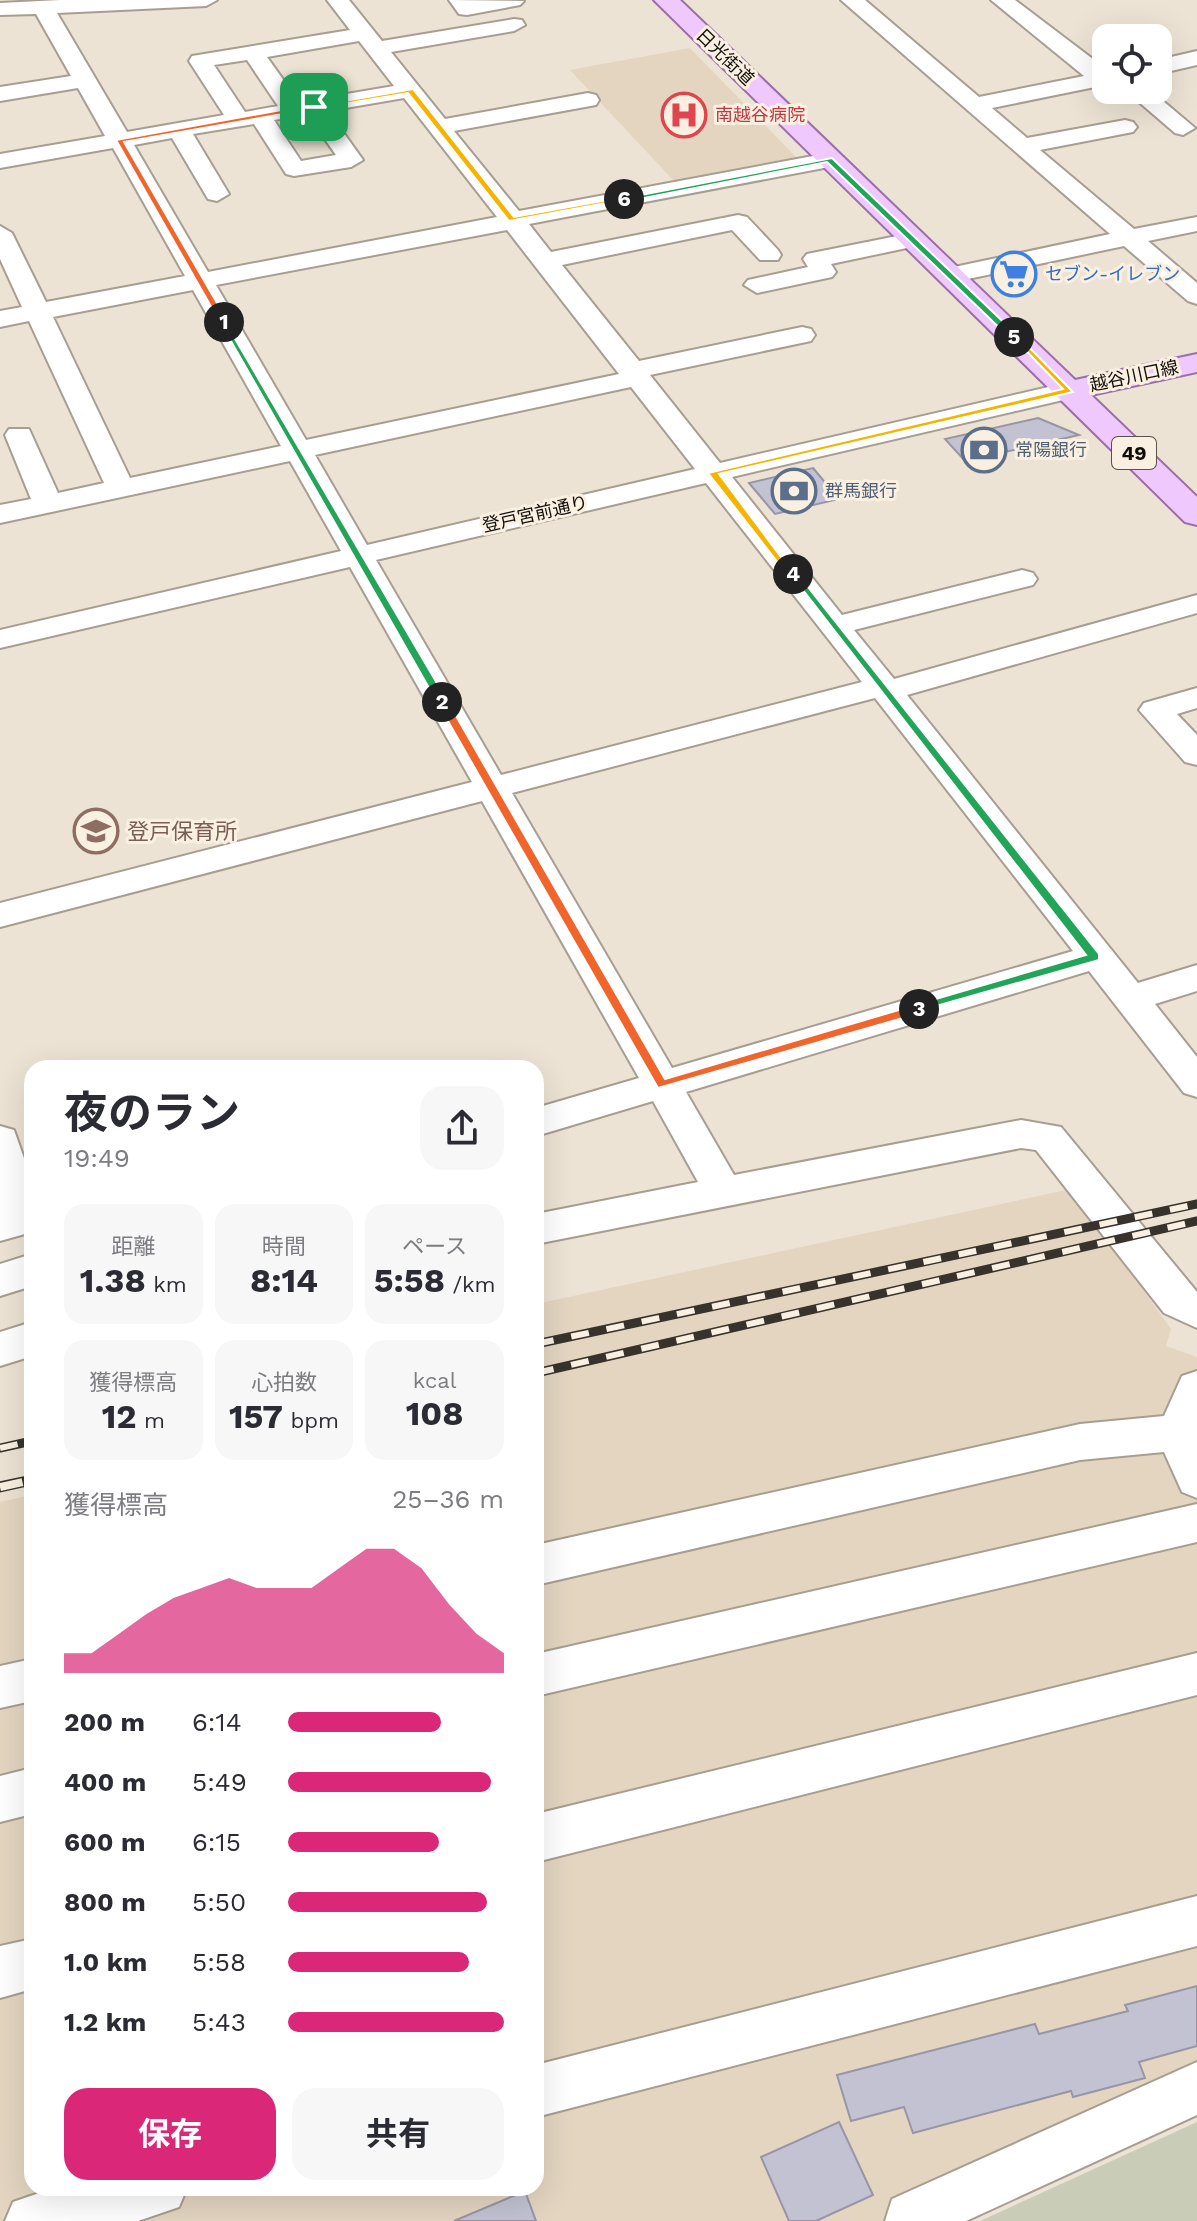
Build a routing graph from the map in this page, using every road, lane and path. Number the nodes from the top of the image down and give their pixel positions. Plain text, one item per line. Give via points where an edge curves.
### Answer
1 (206, 0) edge
2 (338, 0) edge
3 (460, 0) edge
4 (520, 0) edge
5 (666, 0) edge
6 (852, 0) edge
7 (1002, 0) edge
8 (174, 1) edge
9 (40, 5) edge
10 (0, 9) edge
11 (514, 25) dead end
12 (371, 41) junction
13 (253, 52) junction
14 (1192, 65) edge
15 (1172, 66) edge
16 (1092, 71) edge
17 (85, 80) junction
18 (1092, 81) edge
19 (410, 90) junction
20 (0, 94) edge
21 (588, 100) dead end
22 (1153, 104) edge
23 (974, 105) junction
24 (303, 109) junction
25 (250, 118) junction
26 (439, 127) junction
27 (1125, 127) dead end
28 (1183, 128) dead end
29 (179, 130) junction
30 (120, 140) junction
31 (1022, 146) junction
32 (829, 160) junction
33 (0, 161) edge
34 (217, 194) dead end
35 (512, 220) junction
36 (1197, 224) edge
37 (0, 233) edge
38 (1129, 237) junction
39 (912, 240) junction
40 (769, 255) dead end
41 (545, 261) junction
42 (949, 275) junction
43 (200, 280) junction
44 (757, 285) dead end
45 (1197, 296) edge
46 (37, 312) junction
47 (0, 319) edge
48 (802, 335) dead end
49 (1197, 363) edge
50 (634, 374) junction
51 (1070, 390) junction
52 (19, 435) dead end
53 (298, 450) junction
54 (713, 473) junction
55 (121, 488) junction
56 (48, 504) junction
57 (0, 514) edge
58 (1197, 515) edge
59 (359, 558) junction
60 (1022, 579) dead end
61 (1197, 604) edge
62 (833, 626) junction
63 (0, 639) edge
64 (883, 689) junction
65 (1197, 698) edge
66 (1197, 755) edge
67 (492, 788) junction
68 (0, 915) edge
69 (1095, 957) junction
70 (1197, 978) edge
71 (1128, 999) junction
72 (1197, 1083) edge
73 (662, 1084) junction
74 (544, 1120) edge
75 (0, 1140) edge
76 (724, 1192) junction
77 (0, 1226) edge
78 (544, 1227) edge
79 (24, 1272) edge
80 (0, 1280) edge
81 (1197, 1312) edge
82 (24, 1342) edge
83 (0, 1349) edge
84 (1197, 1388) edge
85 (1178, 1433) junction
86 (1197, 1479) edge
87 (1197, 1523) edge
88 (544, 1563) edge
89 (544, 1673) edge
90 (1197, 1674) edge
91 (24, 1682) edge
92 (0, 1687) edge
93 (24, 1793) edge
94 (0, 1799) edge
95 (544, 1836) edge
96 (1197, 1921) edge
97 (24, 1966) edge
98 (0, 1972) edge
99 (1197, 2088) edge
100 (544, 2089) edge
101 (132, 2196) edge
102 (51, 2219) edge
103 (913, 2221) edge

1 - 8 street
2 - 12 street
3 - 4 street via 467,9
5 - 32 main road, 日光街道 / 49
6 - 23 street
7 - 16 street
8 - 9 street
9 - 10 street
9 - 17 street
11 - 12 street
12 - 13 street
12 - 19 street
13 - 24 street
13 - 25 street via 200,61
14 - 15 street
17 - 20 street
17 - 30 street
18 - 23 street
19 - 24 street
19 - 26 street
21 - 26 street
22 - 28 street
23 - 31 street
24 - 25 street
24 - 25 street via 351,160 294,169
25 - 29 street
26 - 35 street
27 - 31 street
29 - 30 street
29 - 34 street
30 - 33 street
30 - 43 street
31 - 38 street
32 - 35 street
32 - 39 main road, 日光街道 / 49
35 - 41 street
35 - 43 street
36 - 38 street
37 - 46 street
38 - 42 street
38 - 45 street
39 - 42 main road, 日光街道 / 49
39 - 44 street via 816,259 823,272
40 - 41 street via 738,222
41 - 50 street
42 - 51 main road, 日光街道 / 49
43 - 46 street
43 - 53 street
46 - 47 street
46 - 55 street
48 - 50 street
49 - 51 main road, 越谷川口線
50 - 53 street
50 - 54 street
51 - 54 street, 登戸宮前通り
51 - 58 main road, 日光街道 / 49
52 - 56 street
53 - 55 street
53 - 59 street
54 - 59 street, 登戸宮前通り
54 - 62 street
55 - 56 street
56 - 57 street
59 - 63 street, 登戸宮前通り
59 - 67 street
60 - 62 street
61 - 64 street
62 - 64 street
64 - 67 street
64 - 69 street
65 - 66 street via 1155,710
67 - 68 street
67 - 73 street
69 - 71 street
69 - 73 street
70 - 71 street
71 - 72 street
73 - 74 street
73 - 76 street
75 - 77 street via 24,1219
76 - 78 street
76 - 81 street via 1021,1134 1047,1137 1178,1301
79 - 80 street
82 - 83 street
84 - 85 street
85 - 86 street
85 - 88 street via 1080,1442
87 - 89 street
90 - 95 street
91 - 92 street
93 - 94 street
96 - 100 street
97 - 98 street
99 - 103 street
101 - 102 street

